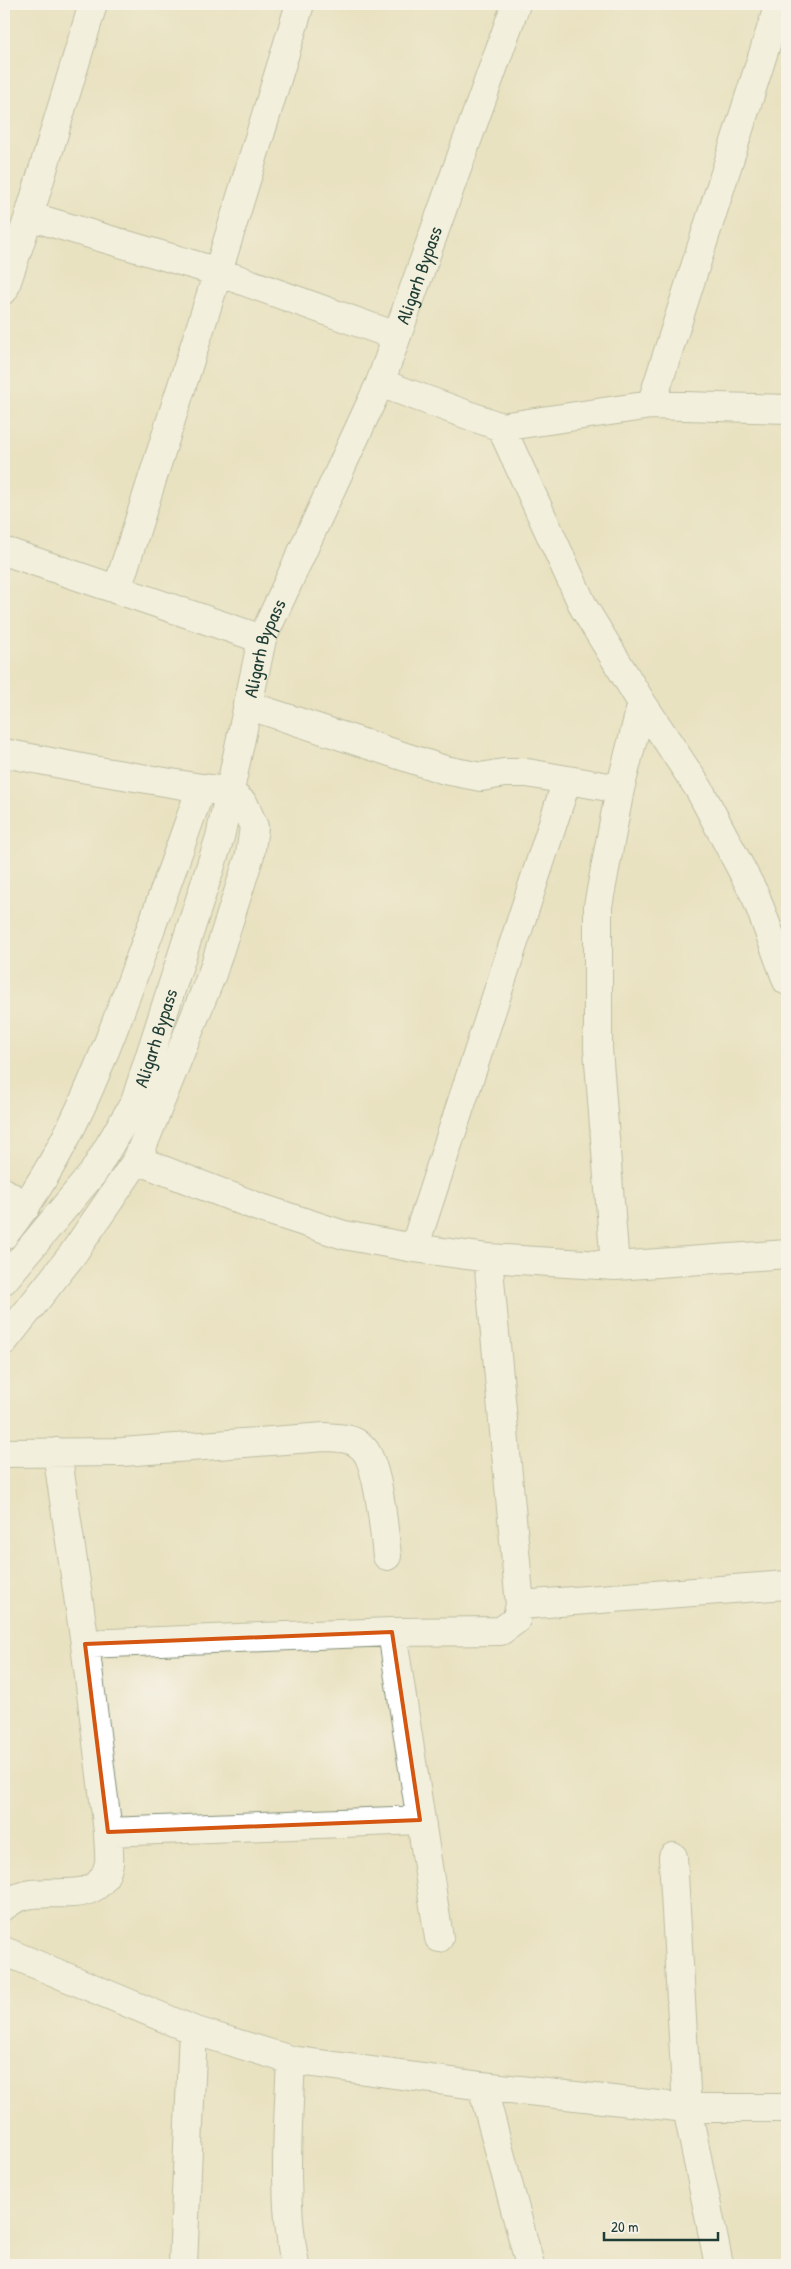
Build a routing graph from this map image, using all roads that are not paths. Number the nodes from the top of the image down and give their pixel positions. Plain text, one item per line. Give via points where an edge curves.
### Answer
1 (93, 4) edge
2 (300, 4) edge
3 (516, 4) edge
4 (779, 4) edge
5 (29, 216) junction
6 (218, 272) junction
7 (4, 290) edge
8 (396, 336) junction
9 (380, 383) junction
10 (651, 405) junction
11 (787, 409) edge
12 (501, 427) junction
13 (10, 553) dead end
14 (117, 590) junction
15 (262, 639) junction
16 (642, 703) junction
17 (247, 705) junction
18 (4, 753) edge
19 (567, 780) junction
20 (202, 788) junction
21 (620, 789) junction
22 (228, 790) junction
23 (787, 981) edge
24 (137, 1160) junction
25 (4, 1192) edge
26 (26, 1208) junction
27 (4, 1236) edge
28 (414, 1248) junction
29 (787, 1254) edge
30 (488, 1258) junction
31 (615, 1266) junction
32 (4, 1280) edge
33 (4, 1340) edge
34 (57, 1452) junction
35 (4, 1453) edge
36 (387, 1556) dead end
37 (787, 1586) edge
38 (520, 1604) junction
39 (392, 1632) junction
40 (85, 1644) junction
41 (420, 1820) junction
42 (108, 1832) junction
43 (674, 1857) dead end
44 (4, 1906) edge
45 (439, 1938) dead end
46 (4, 1951) edge
47 (193, 2030) junction
48 (291, 2060) junction
49 (482, 2086) junction
50 (687, 2108) junction
51 (787, 2108) edge
52 (183, 2265) edge
53 (294, 2265) edge
54 (530, 2265) edge
55 (719, 2265) edge

1 - 5 street
2 - 6 street
3 - 8 street, Aligarh Bypass
4 - 10 street
5 - 6 street
5 - 7 street
6 - 8 street
6 - 14 street
8 - 9 street, Aligarh Bypass
9 - 12 street
9 - 15 street, Aligarh Bypass
10 - 11 street
10 - 12 street
12 - 16 street via 584,608
13 - 14 street
14 - 15 street
15 - 17 street, Aligarh Bypass
16 - 21 street
16 - 23 street via 700,789 756,897
17 - 19 street via 445,770 481,778 527,773
17 - 22 street, Aligarh Bypass
18 - 20 street
19 - 21 street
19 - 28 street
20 - 22 street
20 - 26 street via 113,1032 69,1134
21 - 31 street via 598,906 598,1049
22 - 24 street via 244,804 254,827 250,855 212,974
22 - 32 street, Aligarh Bypass via 220,837 135,1102 93,1173
24 - 28 street via 258,1207 344,1235
24 - 33 street via 72,1255
25 - 26 street
26 - 27 street
28 - 30 street
29 - 31 street
30 - 31 street
30 - 38 street
34 - 35 street
34 - 36 street via 122,1452 325,1436 347,1438 363,1447 372,1464
34 - 40 street
37 - 38 street
38 - 39 street via 516,1620 501,1631
39 - 40 street
39 - 41 street
40 - 42 street
41 - 42 street
41 - 45 street
42 - 44 street via 109,1862 104,1877 91,1890 31,1894
43 - 50 street
46 - 47 street
47 - 48 street
47 - 52 street
48 - 49 street
48 - 53 street via 287,2146 290,2240
49 - 50 street
49 - 54 street
50 - 51 street
50 - 55 street

